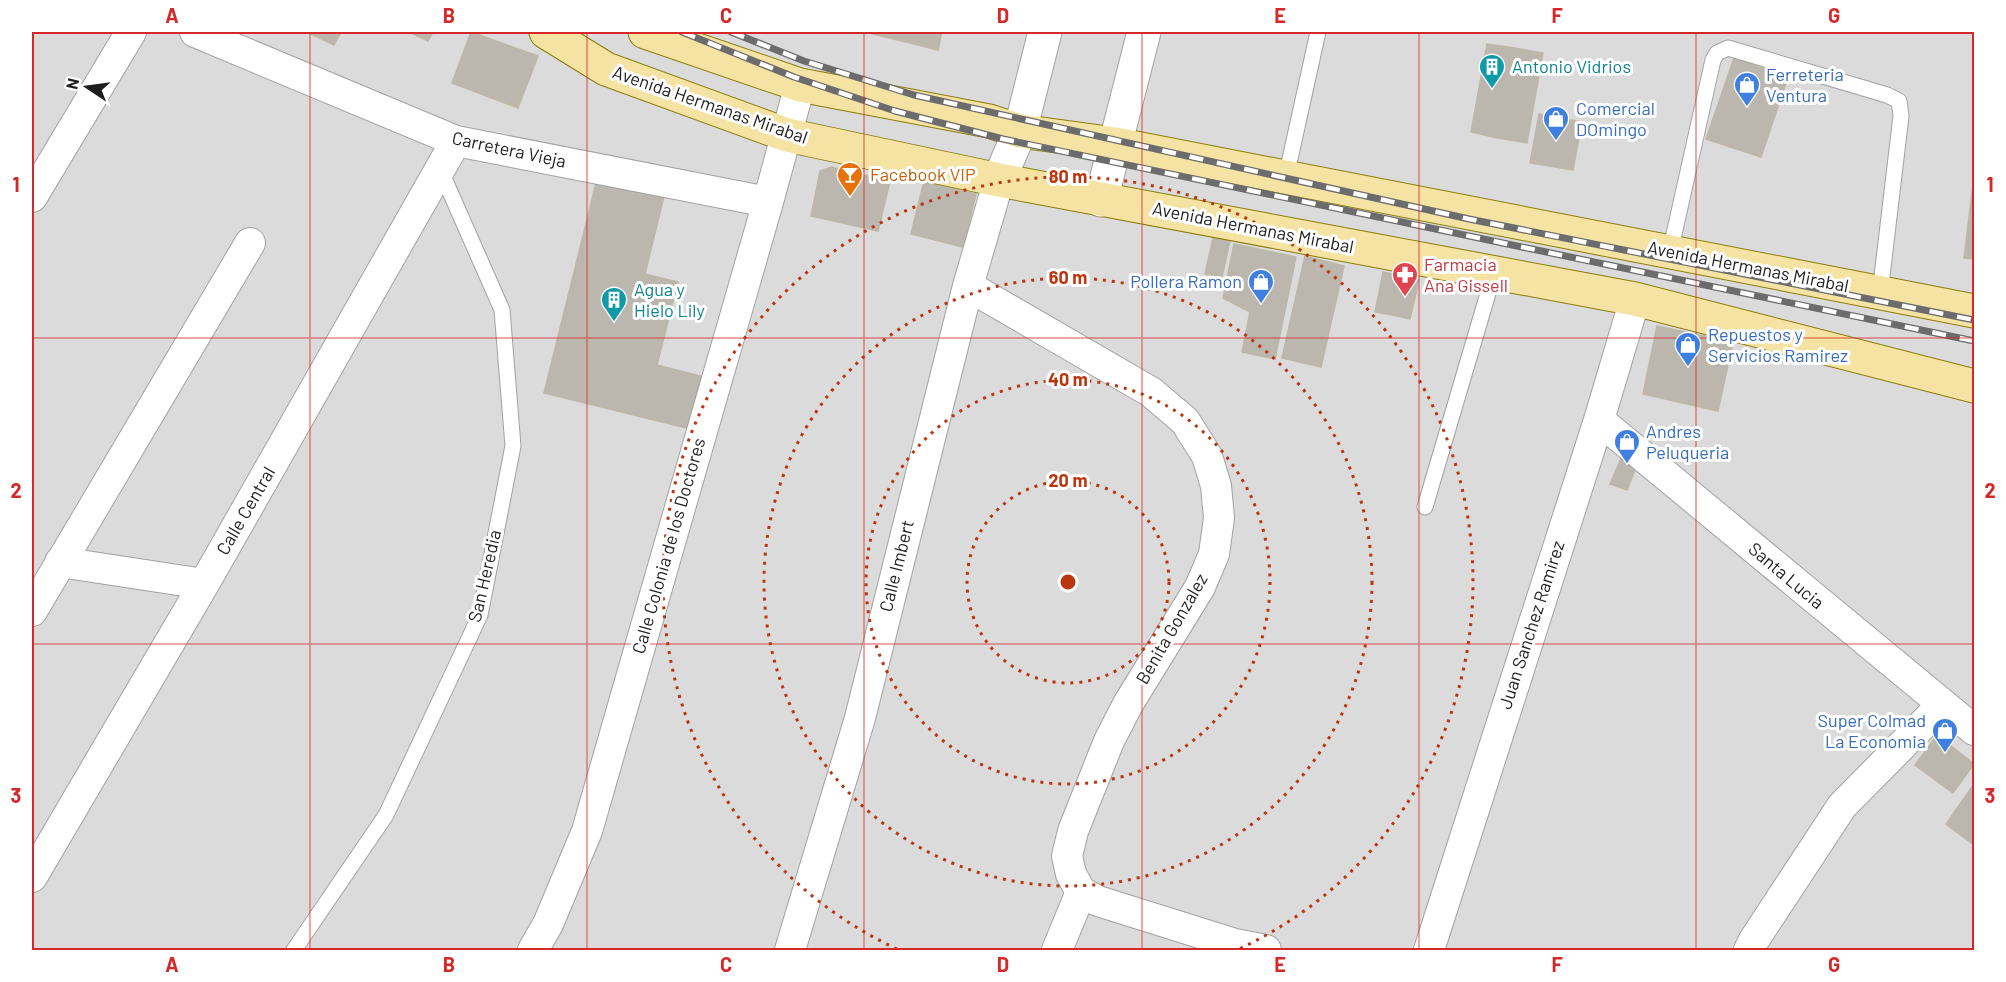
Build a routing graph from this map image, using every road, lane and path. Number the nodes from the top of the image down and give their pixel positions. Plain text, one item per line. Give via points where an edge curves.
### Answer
1 (131, 32) edge
2 (195, 32) edge
3 (546, 32) edge
4 (645, 32) edge
5 (1045, 32) edge
6 (1144, 32) edge
7 (1318, 32) edge
8 (800, 85) junction
9 (1020, 131) junction
10 (787, 135) junction
11 (456, 141) junction
12 (1115, 144) junction
13 (440, 169) junction
14 (1286, 177) junction
15 (999, 180) junction
16 (32, 197) edge
17 (1101, 200) junction
18 (768, 202) junction
19 (250, 243) dead end
20 (1670, 252) junction
21 (1494, 273) junction
22 (968, 286) junction
23 (1880, 293) junction
24 (1635, 299) junction
25 (1974, 311) edge
26 (1974, 386) edge
27 (1599, 420) junction
28 (1425, 507) dead end
29 (60, 562) junction
30 (204, 584) junction
31 (32, 611) edge
32 (1942, 705) junction
33 (1974, 730) edge
34 (32, 878) edge
35 (1081, 892) junction
36 (1234, 947) edge
37 (294, 951) edge
38 (533, 951) edge
39 (790, 951) edge
40 (1057, 951) edge
41 (1266, 951) edge
42 (1429, 951) edge
43 (1749, 951) edge

1 - 16 street
2 - 11 street, Carretera Vieja
3 - 10 main road, Avenida Hermanas Mirabal via 606,69
4 - 8 main road, Avenida Hermanas Mirabal
5 - 9 street
6 - 12 street
7 - 14 lane
8 - 9 main road, Avenida Hermanas Mirabal via 989,121
8 - 10 street, Calle Colonia de los Doctores
9 - 12 main road, Avenida Hermanas Mirabal
9 - 15 street
10 - 15 main road, Avenida Hermanas Mirabal
10 - 18 street, Calle Colonia de los Doctores
11 - 13 street, Calle Central
11 - 18 street, Carretera Vieja
12 - 14 main road, Avenida Hermanas Mirabal
12 - 17 street
13 - 30 street, Calle Central
13 - 37 lane, San Heredia via 502,310 513,446 480,615 386,815
14 - 20 main road, Avenida Hermanas Mirabal
15 - 17 main road, Avenida Hermanas Mirabal
15 - 22 street, Calle Imbert
17 - 21 main road, Avenida Hermanas Mirabal
18 - 38 street, Calle Colonia de los Doctores via 588,831
19 - 29 street
20 - 23 main road, Avenida Hermanas Mirabal
20 - 23 lane via 1713,60 1728,48 1899,101 1901,116
21 - 24 main road, Avenida Hermanas Mirabal
21 - 28 lane
22 - 35 street, Benita Gonzalez via 1151,392 1185,421 1207,456 1216,486 1219,518 1214,554 1200,587 1109,741 1073,831 1067,856
22 - 39 street, Calle Imbert via 860,718
23 - 25 main road, Avenida Hermanas Mirabal
24 - 26 main road, Avenida Hermanas Mirabal
24 - 27 street, Juan Sanchez Ramirez
27 - 32 street, Santa Lucia
27 - 42 street, Juan Sanchez Ramirez
29 - 30 street
29 - 31 street
30 - 34 street, Calle Central
32 - 33 street, Santa Lucia
32 - 43 street via 1842,806
35 - 36 street
35 - 40 street
36 - 41 street

